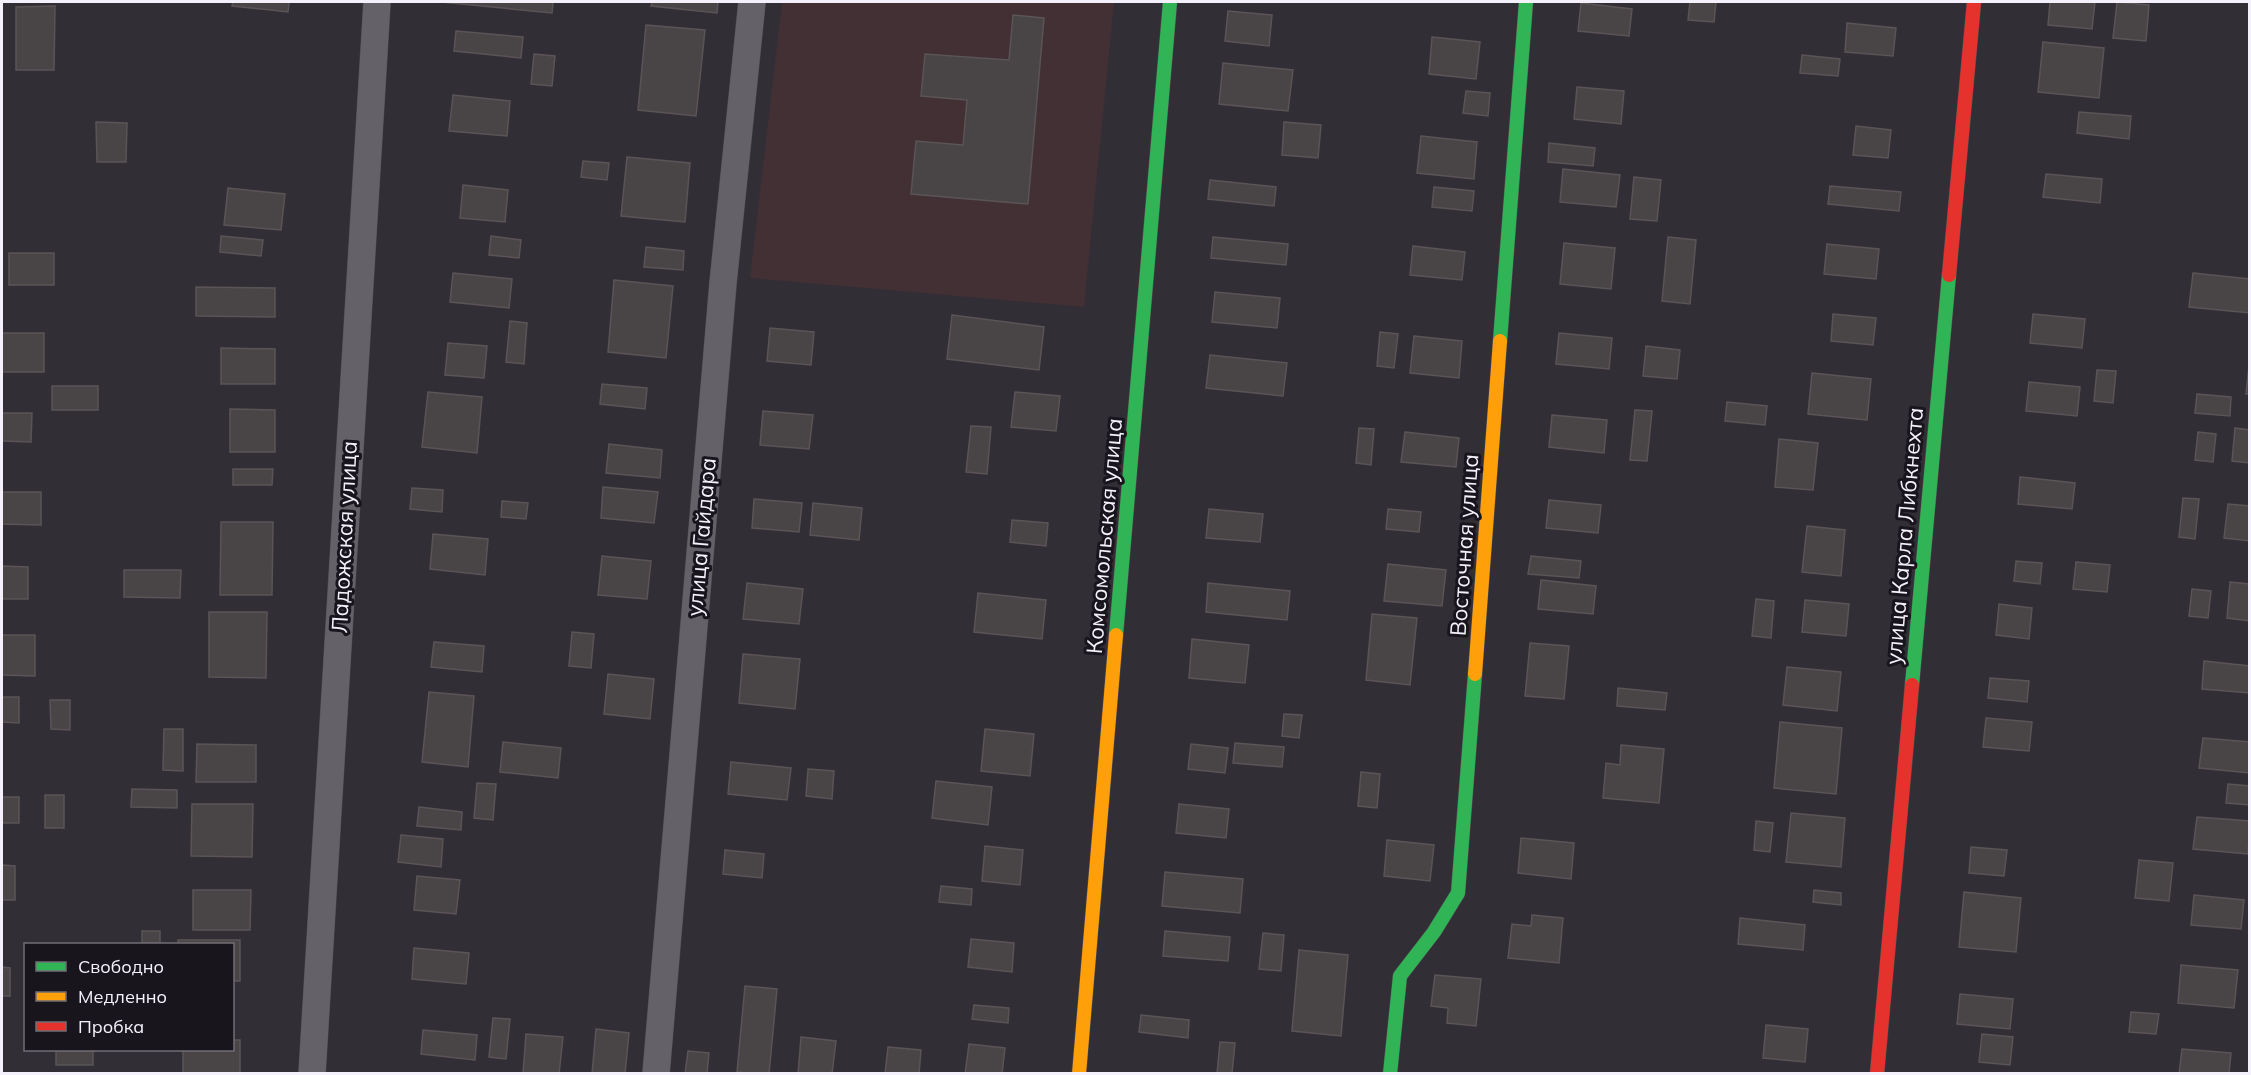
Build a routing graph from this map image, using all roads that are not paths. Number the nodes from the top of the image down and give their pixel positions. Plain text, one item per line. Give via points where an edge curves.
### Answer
1 (376, 2) edge
2 (752, 2) edge
3 (1170, 2) edge
4 (1526, 2) edge
5 (1974, 2) edge
6 (312, 1074) edge
7 (656, 1074) edge
8 (1079, 1074) edge
9 (1390, 1074) edge
10 (1876, 1074) edge

1 - 6 street, Ладожская улица
2 - 7 street, улица Гайдара via 723,283
3 - 8 street, Комсомольская улица
4 - 9 street, Восточная улица via 1458,893 1400,976
5 - 10 street, улица Карла Либкнехта

